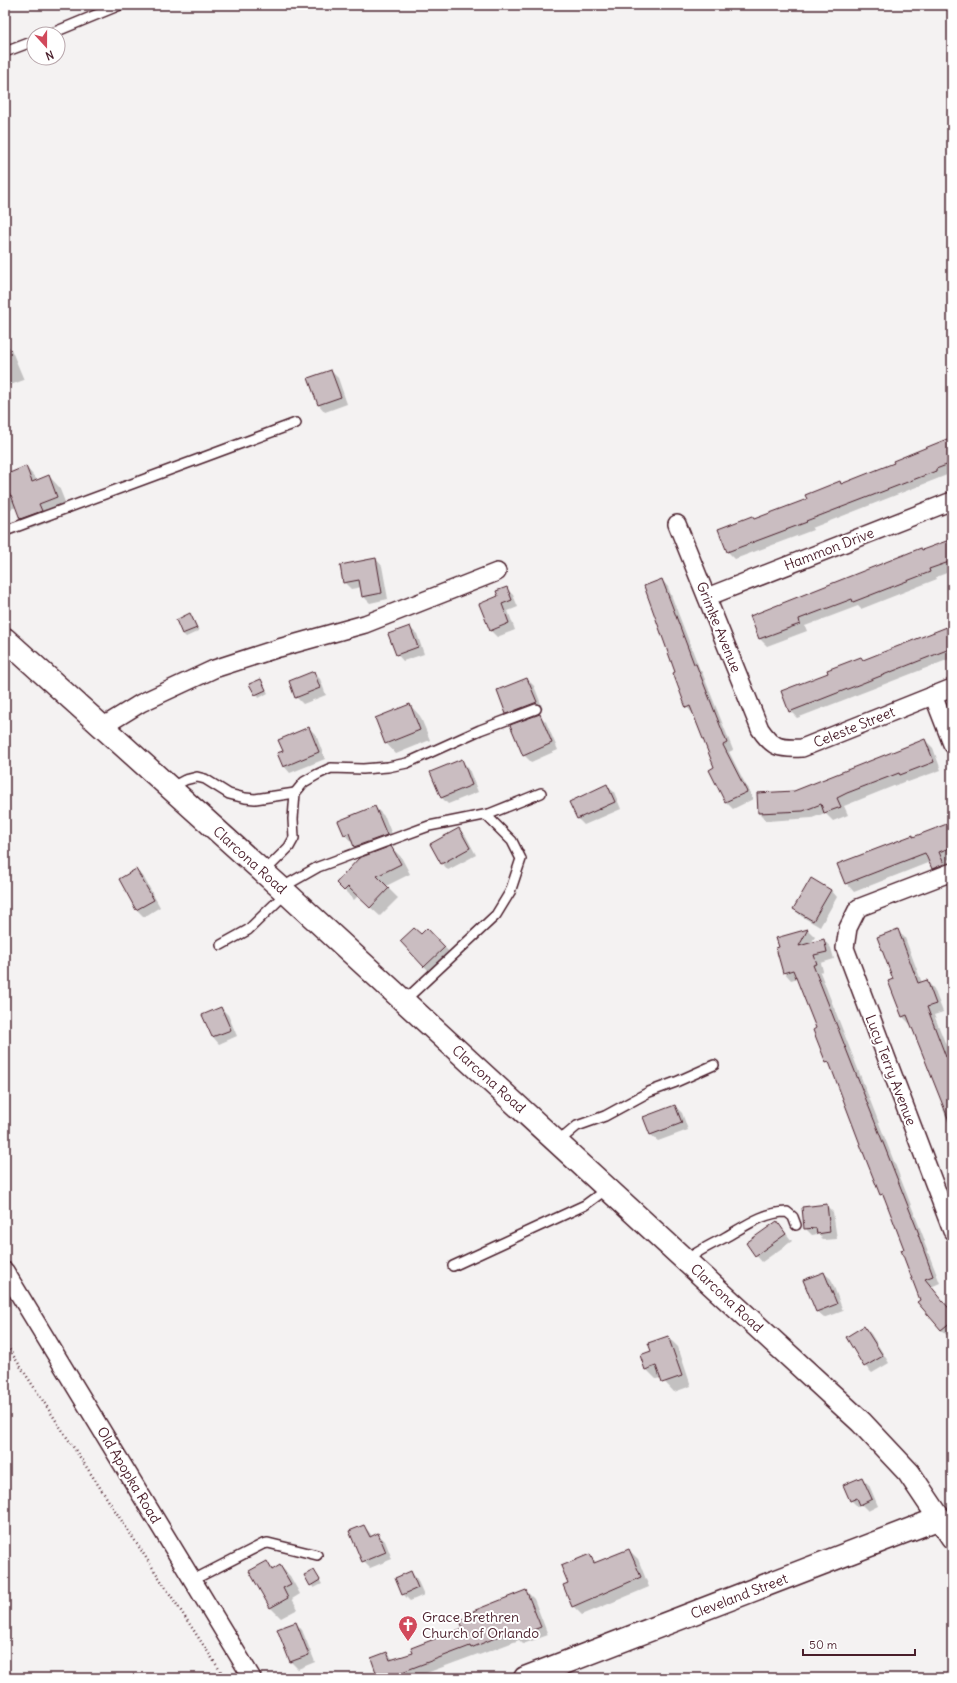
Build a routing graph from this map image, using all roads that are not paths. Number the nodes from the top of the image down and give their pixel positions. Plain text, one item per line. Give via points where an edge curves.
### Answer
1 (120, 5) edge
2 (66, 27) edge
3 (26, 44) edge
4 (5, 52) edge
5 (296, 423) dead end
6 (952, 501) edge
7 (677, 524) dead end
8 (5, 531) edge
9 (497, 572) dead end
10 (707, 597) junction
11 (5, 640) edge
12 (952, 688) edge
13 (933, 695) junction
14 (536, 709) dead end
15 (102, 727) junction
16 (760, 730) joint
17 (952, 744) edge
18 (170, 788) junction
19 (295, 793) junction
20 (541, 793) dead end
21 (486, 815) junction
22 (952, 872) edge
23 (263, 873) junction
24 (283, 890) junction
25 (221, 945) dead end
26 (404, 1001) junction
27 (714, 1066) dead end
28 (558, 1142) junction
29 (608, 1188) junction
30 (796, 1225) dead end
31 (952, 1231) edge
32 (686, 1260) junction
33 (453, 1266) dead end
34 (5, 1271) edge
35 (946, 1516) edge
36 (952, 1538) edge
37 (317, 1555) dead end
38 (192, 1580) junction
39 (252, 1678) edge
40 (526, 1678) edge

1 - 2 lane
3 - 4 lane
5 - 8 lane
6 - 10 street, Hammon Drive
7 - 10 street, Grimke Avenue
9 - 15 street via 365,624 214,669 142,703
10 - 16 street, Grimke Avenue
11 - 15 main road, Clarcona Road
12 - 13 street, Celeste Street
13 - 16 street, Celeste Street via 802,748 784,749 769,742
13 - 17 street
14 - 19 lane via 480,730 407,764 388,768 332,768 304,782
15 - 18 main road, Clarcona Road
18 - 19 lane via 196,777 205,778 229,794 245,798
18 - 23 main road, Clarcona Road
19 - 23 lane via 294,838 289,847
20 - 21 lane
21 - 24 lane via 429,826 318,867
21 - 26 lane via 512,841 521,859 510,892 496,915
22 - 31 street, Lucy Terry Avenue via 858,908 848,928 845,948
23 - 24 main road, Clarcona Road
24 - 25 lane via 248,930
24 - 26 main road, Clarcona Road
26 - 28 main road, Clarcona Road
27 - 28 lane via 649,1092 605,1116 577,1126
28 - 29 main road, Clarcona Road
29 - 32 main road, Clarcona Road
29 - 33 lane via 585,1205
30 - 32 lane via 793,1217 786,1212 770,1214 741,1227
32 - 35 main road, Clarcona Road via 861,1422
34 - 38 street, Old Apopka Road
35 - 36 main road, Clarcona Road
35 - 40 main road, Cleveland Street
37 - 38 lane via 263,1544
38 - 39 street, Old Apopka Road

